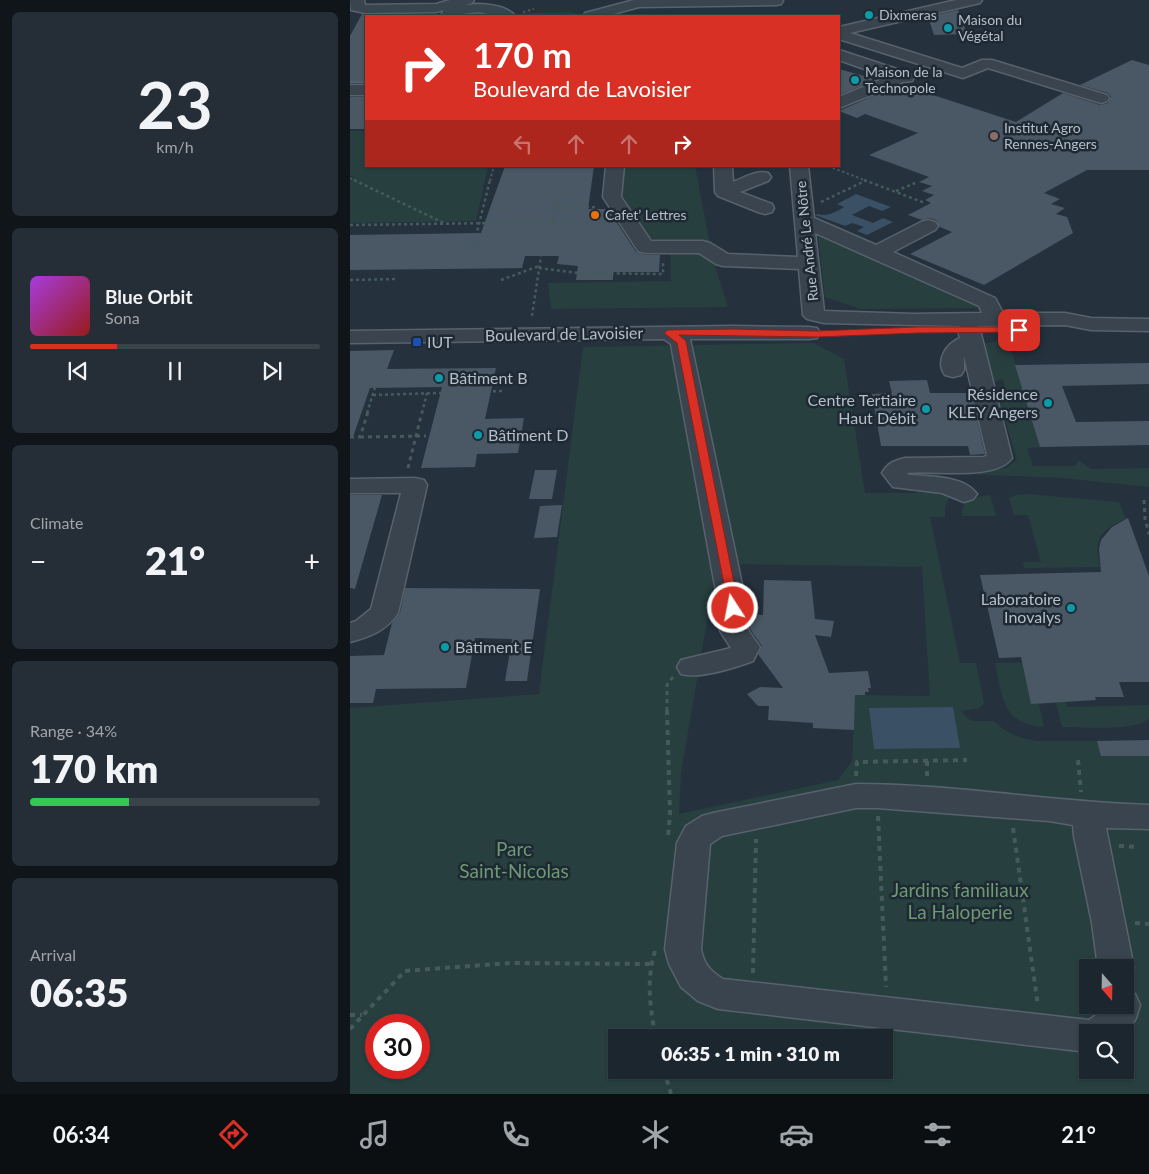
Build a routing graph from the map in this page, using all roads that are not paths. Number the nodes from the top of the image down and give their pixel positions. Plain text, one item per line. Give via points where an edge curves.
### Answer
1 (358, 0) edge
2 (467, 0) edge
3 (776, 0) edge
4 (971, 5) edge
5 (444, 12) edge
6 (505, 15) edge
7 (593, 15) edge
8 (778, 15) edge
9 (840, 32) edge
10 (840, 32) edge
11 (840, 55) edge
12 (350, 75) edge
13 (365, 75) edge
14 (350, 90) edge
15 (365, 90) edge
16 (1101, 98) dead end
17 (840, 103) edge
18 (615, 167) edge
19 (723, 167) edge
20 (799, 167) edge
21 (762, 176) dead end
22 (724, 192) junction
23 (765, 208) dead end
24 (804, 221) junction
25 (928, 226) dead end
26 (877, 252) junction
27 (809, 263) junction
28 (994, 320) junction
29 (816, 323) junction
30 (1091, 324) junction
31 (1149, 325) edge
32 (350, 327) edge
33 (668, 333) junction
34 (970, 336) junction
35 (350, 337) edge
36 (953, 370) dead end
37 (350, 486) edge
38 (964, 494) dead end
39 (350, 633) edge
40 (691, 667) road end
41 (1086, 815) junction
42 (1149, 817) edge
43 (1115, 959) edge
44 (1079, 1035) edge

1 - 5 street via 356,7 365,9
2 - 5 street
3 - 7 street via 645,2
3 - 8 street
4 - 9 street
5 - 6 street via 482,7
10 - 16 street via 962,73 987,63
11 - 17 street via 905,77
12 - 13 street
14 - 15 street
18 - 27 street via 612,197 645,247 703,247 723,260
19 - 22 street
20 - 24 street, Rue André Le Nôtre
21 - 22 street
22 - 23 street
24 - 26 street
24 - 27 street, Rue André Le Nôtre
25 - 26 street
26 - 28 street via 988,302
27 - 29 street, Rue André Le Nôtre
28 - 29 street, Boulevard de Lavoisier
28 - 30 street, Boulevard de Lavoisier via 1065,319
29 - 32 street, Boulevard de Lavoisier
29 - 33 street, Boulevard de Lavoisier
29 - 34 street, Boulevard de Lavoisier
30 - 31 street, Boulevard de Lavoisier
30 - 34 street, Boulevard de Lavoisier via 1069,329
33 - 35 street, Boulevard de Lavoisier
33 - 40 street via 681,341 733,608 734,631 746,647 743,654 733,658
34 - 36 street via 955,351
34 - 38 street via 1000,458 988,464 905,465 897,468 894,474 902,482 947,486
37 - 39 street via 415,484 384,613 366,628
41 - 42 street
41 - 43 street
41 - 44 street via 866,796 713,825 698,835 693,843 683,949 689,972 696,982 718,994

